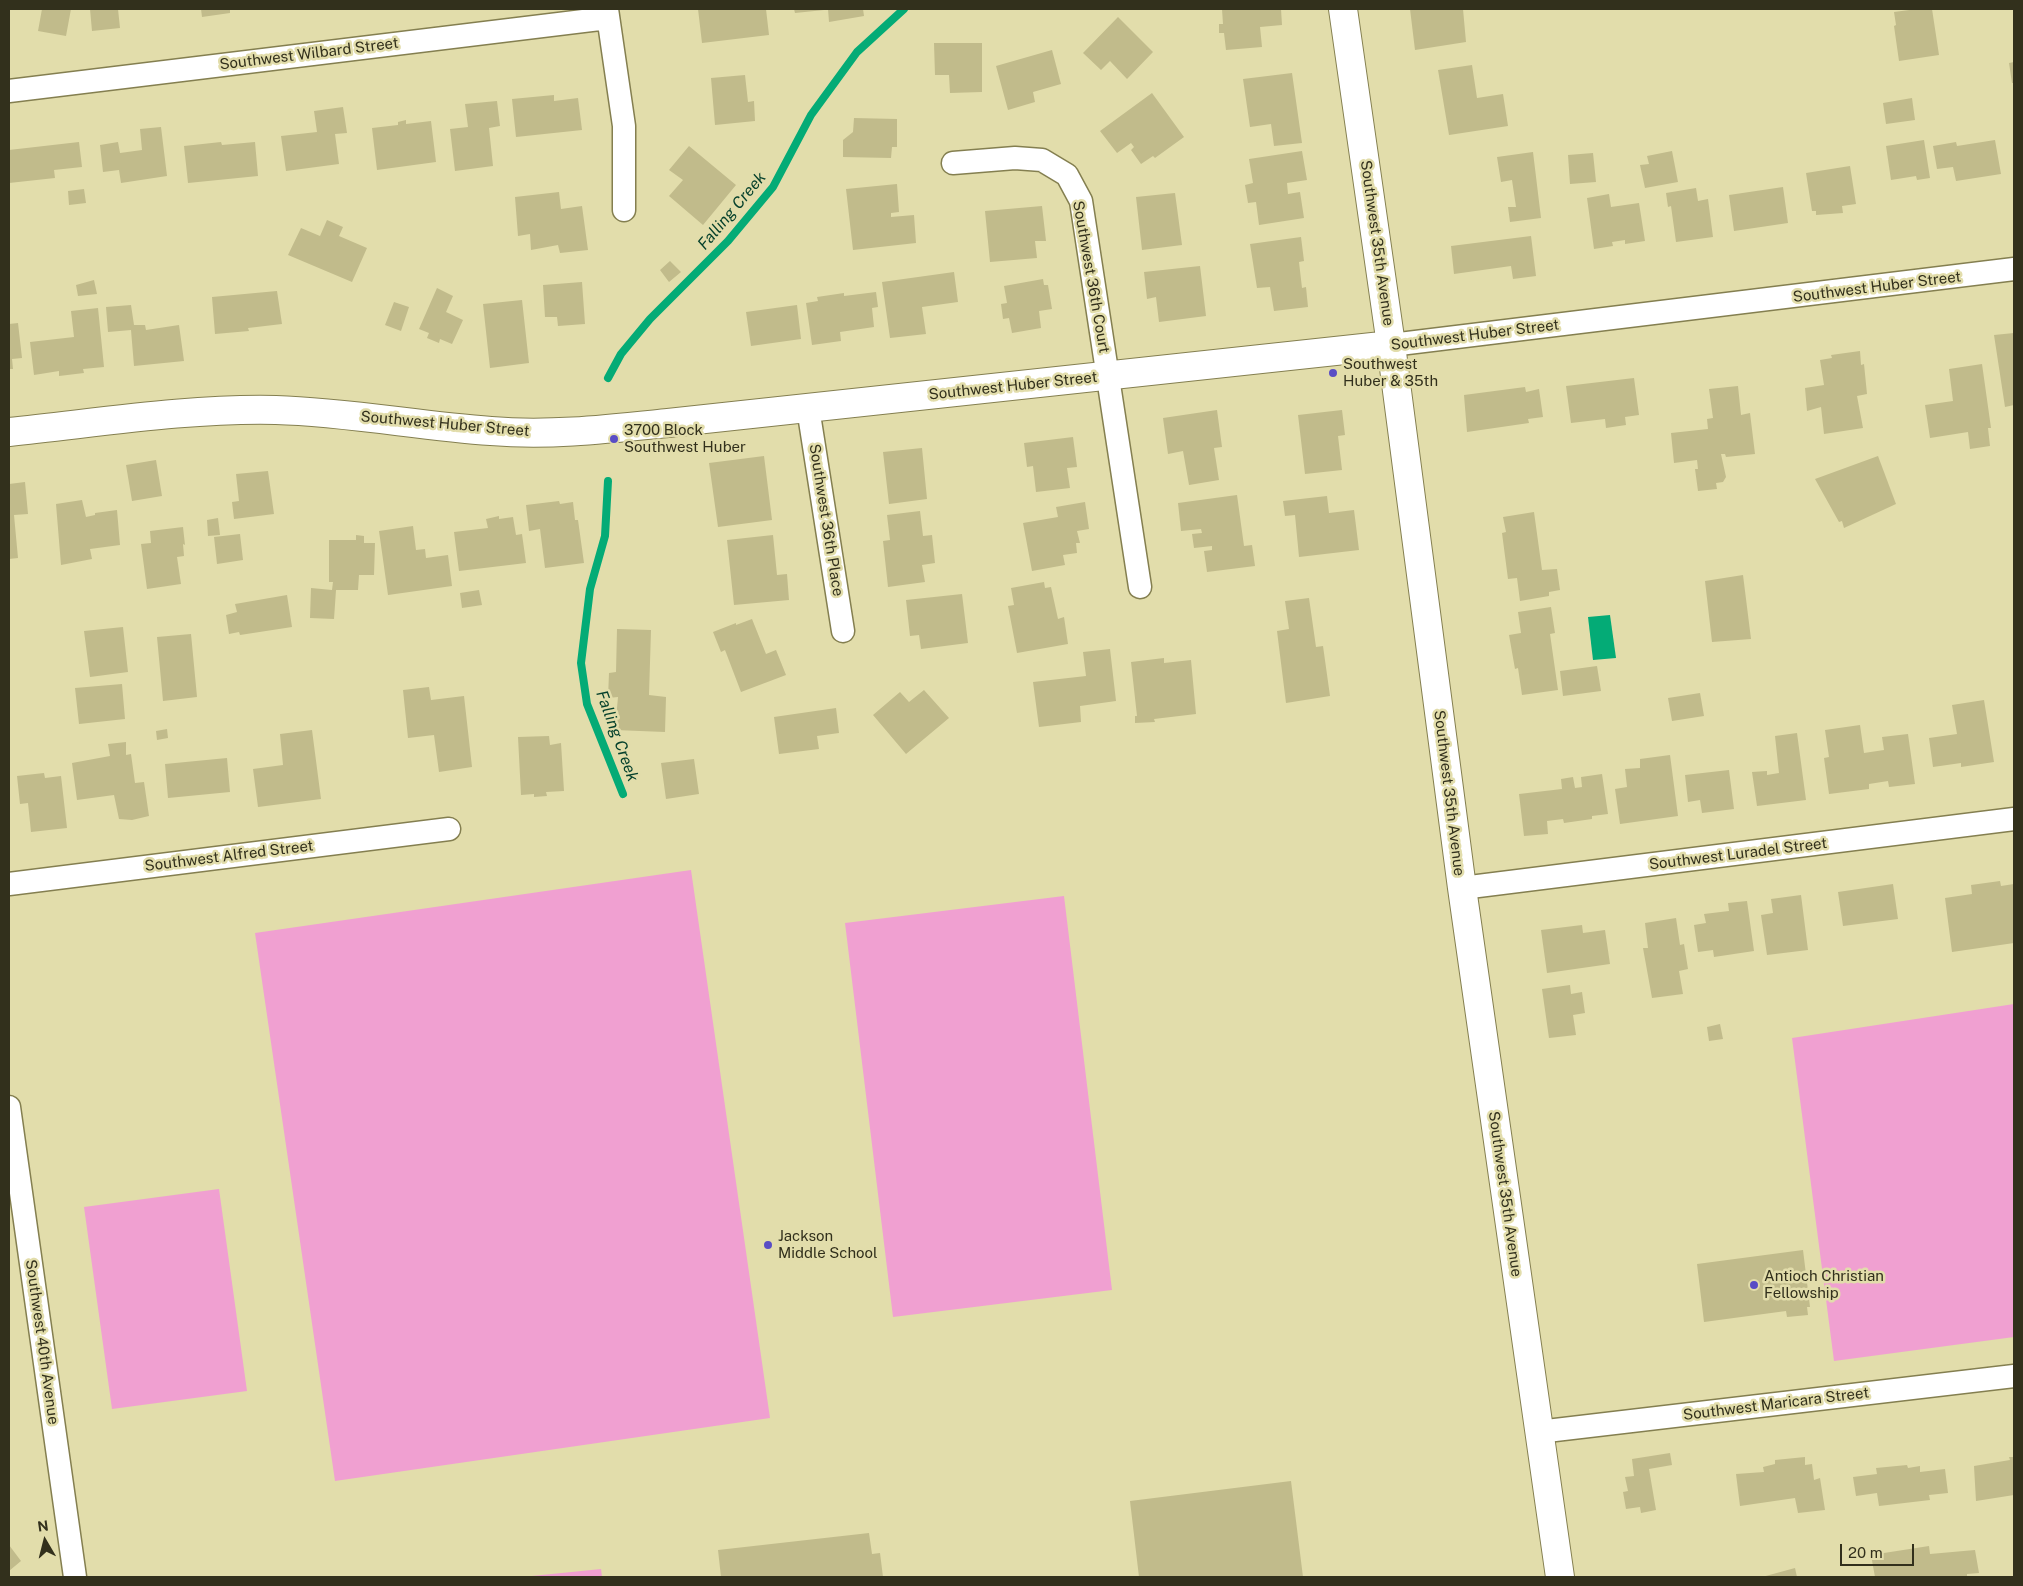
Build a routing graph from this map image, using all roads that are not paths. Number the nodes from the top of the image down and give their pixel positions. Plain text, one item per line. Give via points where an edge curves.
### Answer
1 (1343, 9) edge
2 (608, 13) edge
3 (9, 91) edge
4 (953, 163) dead end
5 (624, 210) dead end
6 (2014, 270) edge
7 (1391, 345) junction
8 (1108, 376) junction
9 (808, 408) junction
10 (9, 432) edge
11 (1140, 587) dead end
12 (843, 631) dead end
13 (2014, 819) edge
14 (449, 829) dead end
15 (9, 884) edge
16 (1462, 888) junction
17 (9, 1107) edge
18 (2014, 1376) edge
19 (1538, 1432) junction
20 (75, 1577) edge
21 (1560, 1577) edge

1 - 7 street, Southwest 35th Avenue
2 - 3 street, Southwest Wilbard Street
2 - 5 street via 624,126
4 - 8 street, Southwest 36th Court via 1015,158 1042,160 1067,175 1081,201
6 - 7 street, Southwest Huber Street
7 - 8 street, Southwest Huber Street
7 - 16 street, Southwest 35th Avenue
8 - 9 street, Southwest Huber Street
8 - 11 street, Southwest 36th Court
9 - 10 street, Southwest Huber Street via 569,432 491,431 276,410 208,412
9 - 12 street, Southwest 36th Place
13 - 16 street, Southwest Luradel Street
14 - 15 street, Southwest Alfred Street
16 - 19 street, Southwest 35th Avenue
17 - 20 street, Southwest 40th Avenue
18 - 19 street, Southwest Maricara Street
19 - 21 street, Southwest 35th Avenue

